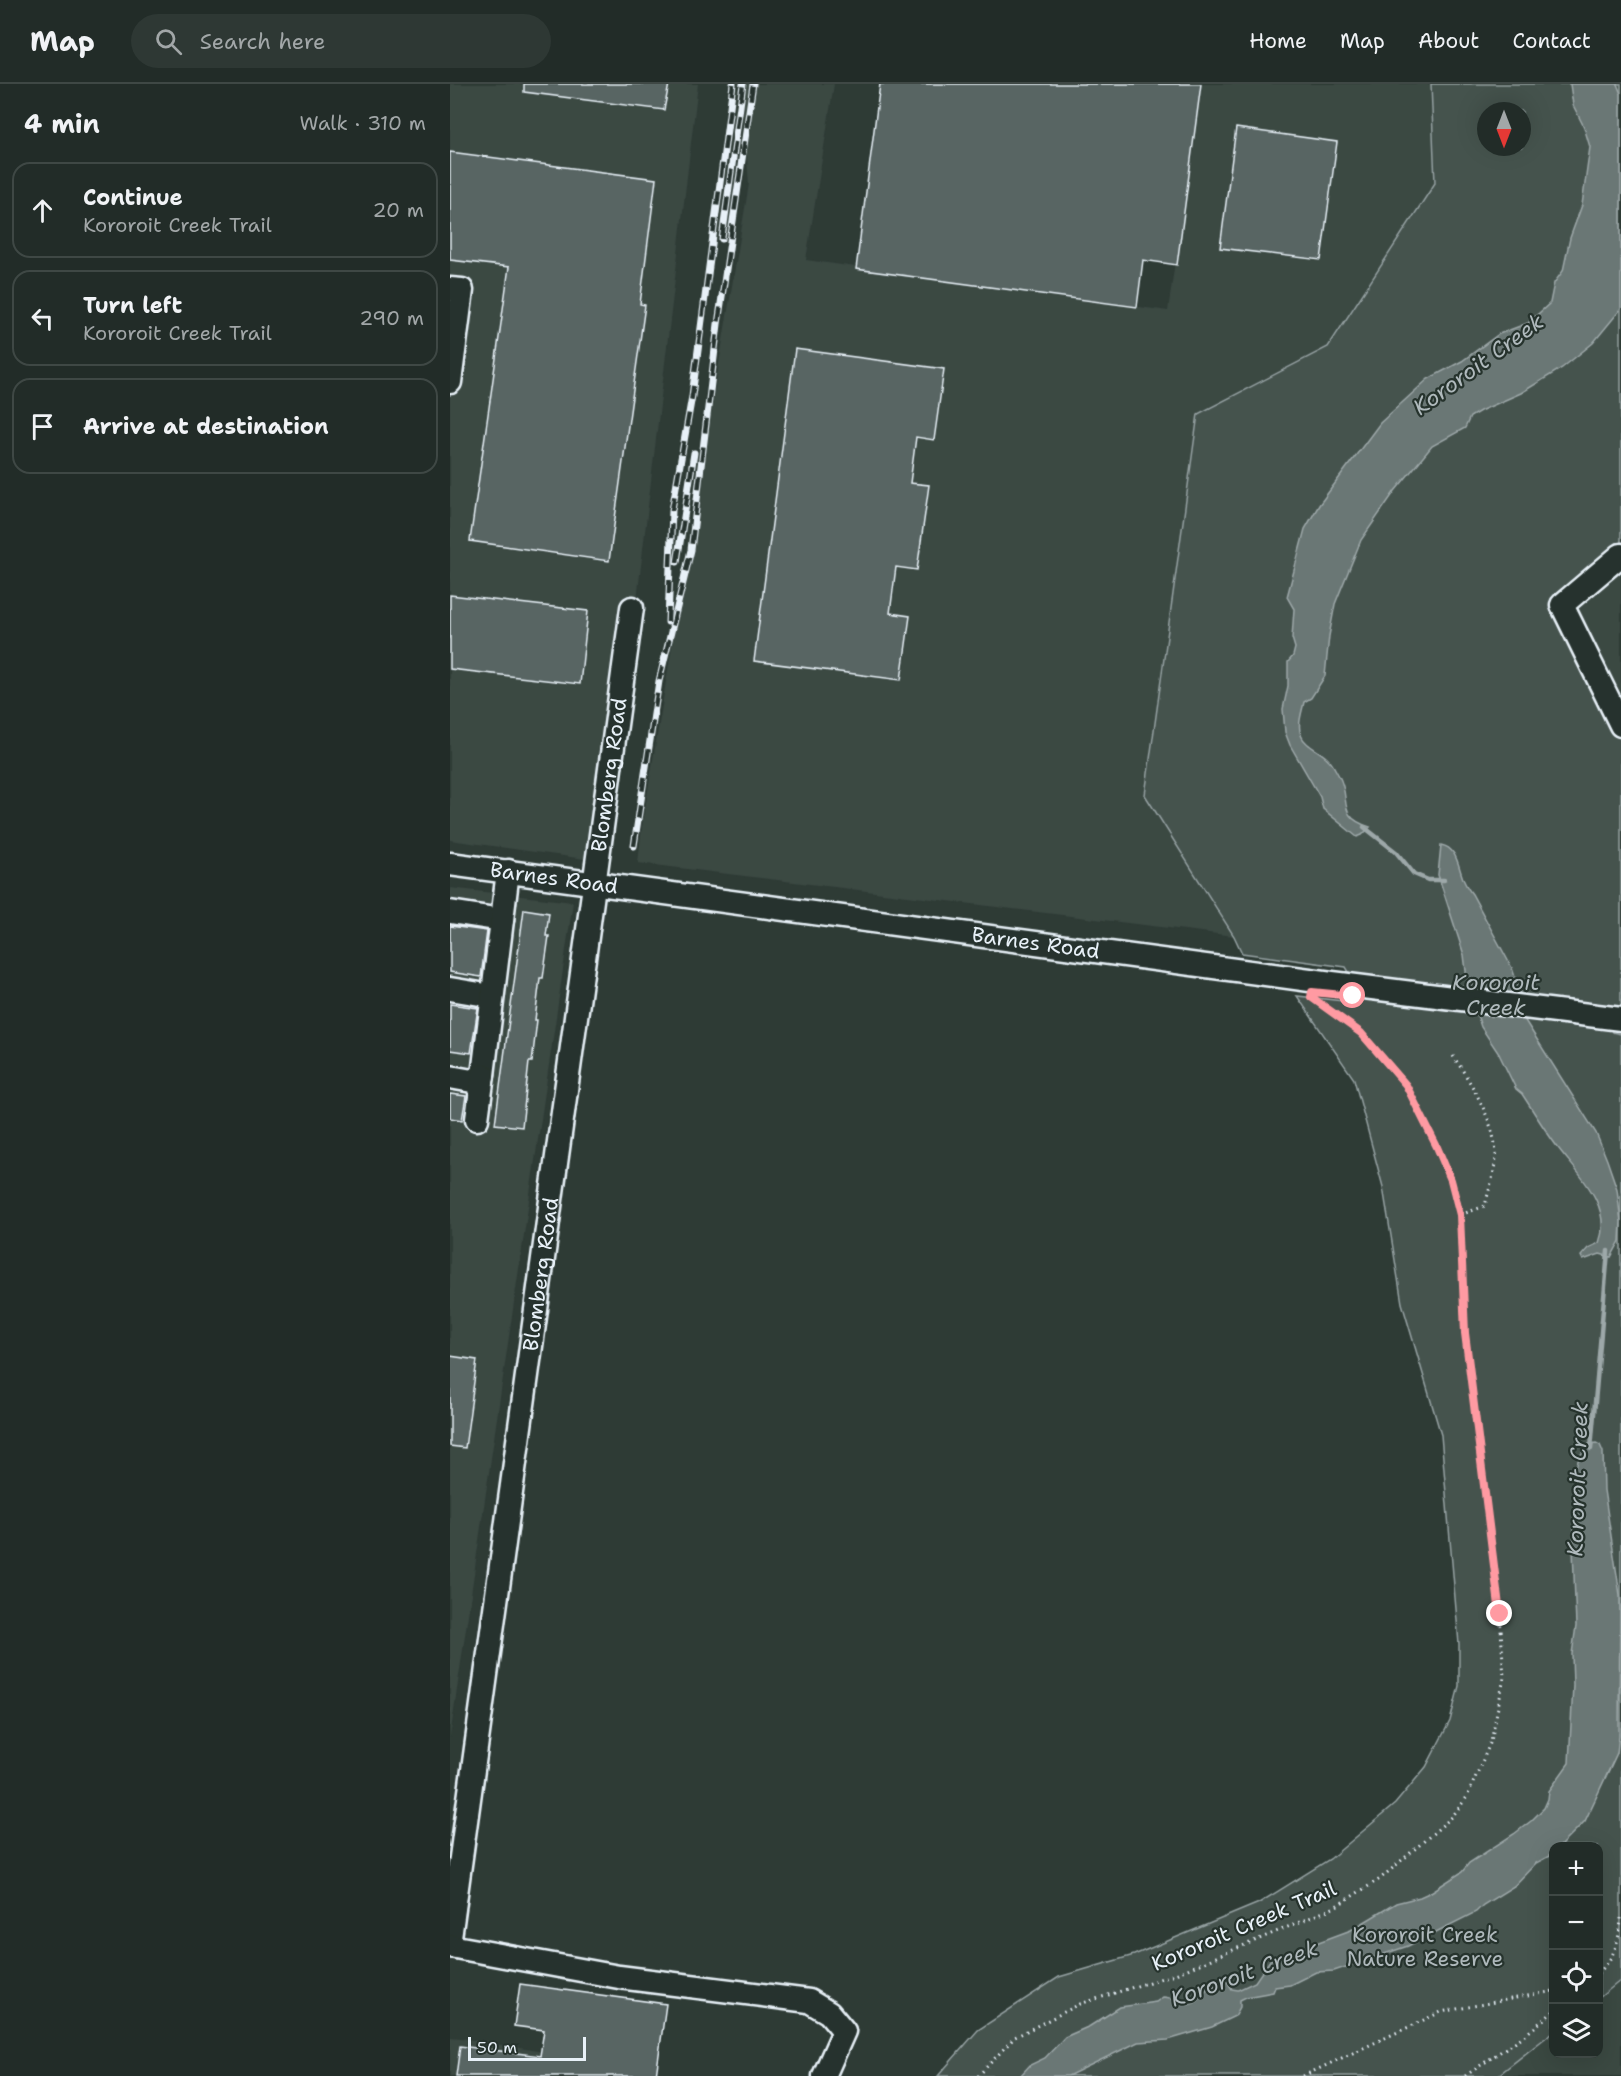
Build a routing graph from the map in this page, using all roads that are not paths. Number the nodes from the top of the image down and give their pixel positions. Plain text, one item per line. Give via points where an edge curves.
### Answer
1 (450, 289) edge
2 (450, 382) edge
3 (1621, 555) edge
4 (632, 608) dead end
5 (1621, 725) edge
6 (450, 864) edge
7 (508, 872) junction
8 (593, 883) junction
9 (450, 912) edge
10 (502, 920) junction
11 (450, 989) edge
12 (492, 996) junction
13 (1613, 1018) edge
14 (483, 1075) junction
15 (450, 1077) edge
16 (477, 1119) dead end
17 (450, 1938) edge
18 (450, 1946) edge
19 (824, 2076) edge

1 - 2 street via 462,291
3 - 5 street via 1562,605
4 - 8 street, Blomberg Road
6 - 7 street, Barnes Road
7 - 8 street, Barnes Road
7 - 10 street
8 - 13 street, Barnes Road
8 - 17 street, Blomberg Road
9 - 10 street
10 - 12 street
11 - 12 street
12 - 14 street
14 - 15 street via 472,1081
14 - 16 street
18 - 19 street via 619,1977 809,2001 829,2013 844,2031

